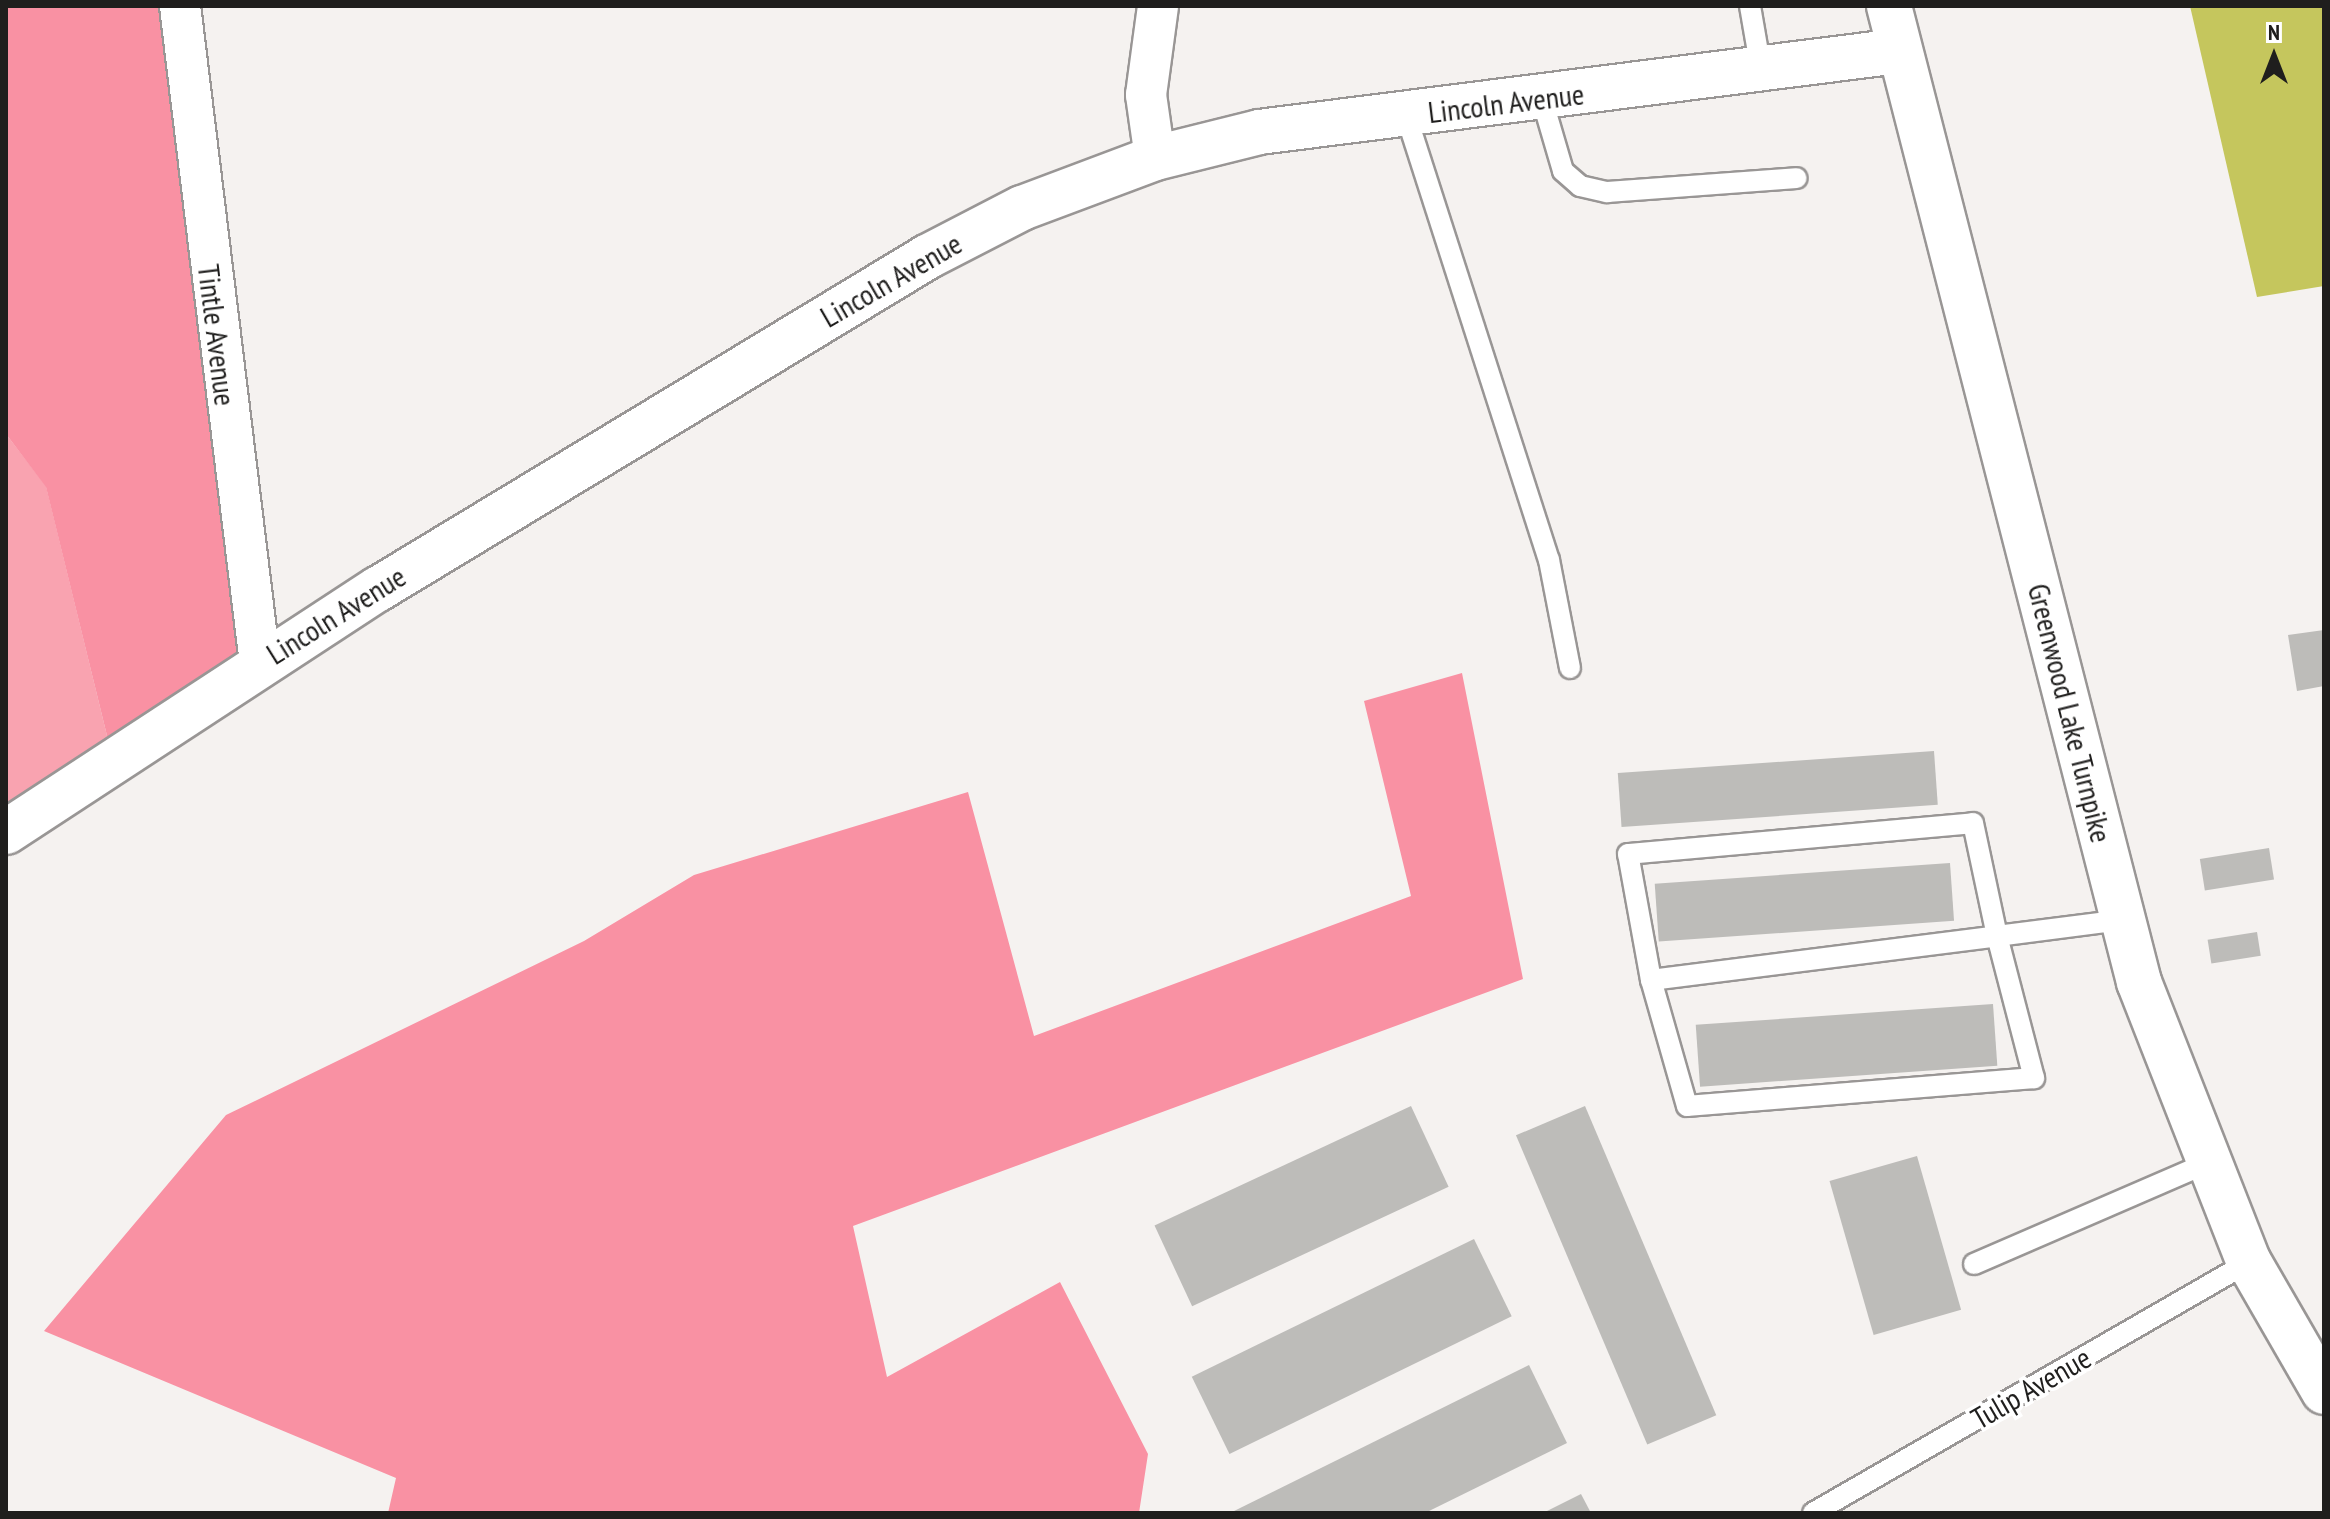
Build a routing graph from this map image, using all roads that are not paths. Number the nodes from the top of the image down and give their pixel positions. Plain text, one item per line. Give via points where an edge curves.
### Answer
1 (180, 6) edge
2 (1158, 6) edge
3 (1750, 6) edge
4 (1889, 6) edge
5 (1898, 51) junction
6 (1761, 70) junction
7 (1542, 99) junction
8 (1406, 115) junction
9 (1155, 158) junction
10 (1796, 178) dead end
11 (260, 663) junction
12 (1570, 668) dead end
13 (6, 832) edge
14 (2122, 920) junction
15 (1997, 936) junction
16 (1651, 980) junction
17 (2207, 1163) junction
18 (2249, 1262) junction
19 (1974, 1264) dead end
20 (2324, 1392) edge
21 (1813, 1513) edge

1 - 11 street, Tintle Avenue
2 - 9 street via 1146,95
3 - 6 lane
4 - 5 street, Greenwood Lake Turnpike
5 - 6 street, Lincoln Avenue
5 - 14 street, Greenwood Lake Turnpike
6 - 7 street, Lincoln Avenue
7 - 8 street, Lincoln Avenue
7 - 10 lane via 1563,171 1580,186 1607,192
8 - 9 street, Lincoln Avenue via 1259,132
8 - 12 lane via 1549,560
9 - 11 street, Lincoln Avenue via 1022,208 927,257
11 - 13 street, Lincoln Avenue
14 - 15 lane
14 - 17 street, Greenwood Lake Turnpike
15 - 16 lane
15 - 16 lane via 1973,823 1628,854
15 - 16 lane via 2034,1078 1687,1106
17 - 18 street, Greenwood Lake Turnpike
17 - 19 lane
18 - 20 street, Greenwood Lake Turnpike
18 - 21 lane, Tulip Avenue

